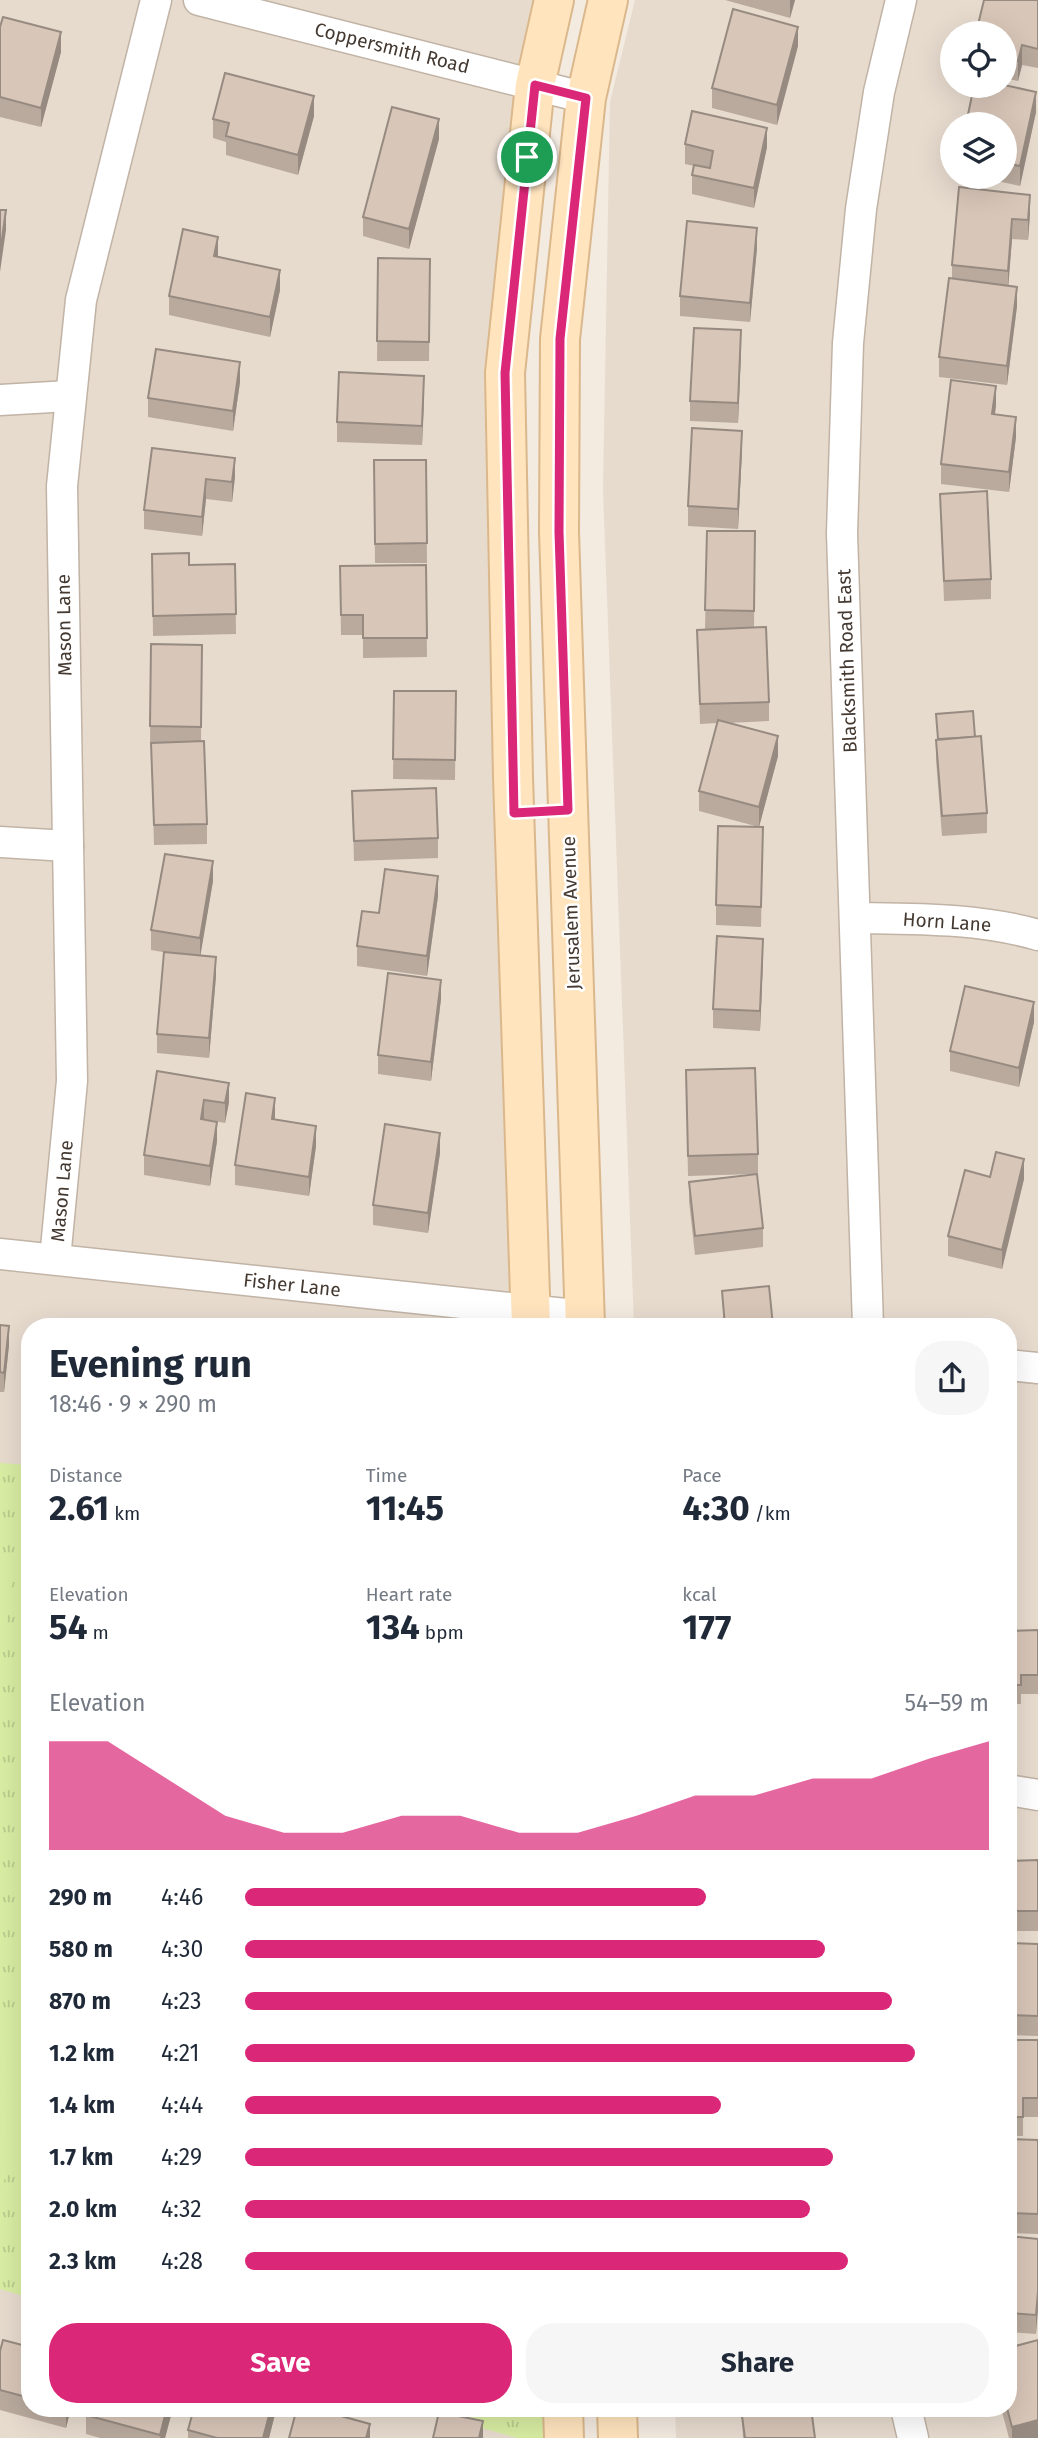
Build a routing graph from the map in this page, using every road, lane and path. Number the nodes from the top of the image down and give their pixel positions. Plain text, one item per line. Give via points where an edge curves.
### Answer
1 (156, 0) edge
2 (199, 0) edge
3 (554, 0) edge
4 (608, 0) edge
5 (901, 0) edge
6 (253, 6) edge
7 (535, 85) junction
8 (586, 98) junction
9 (69, 396) junction
10 (0, 400) edge
11 (568, 810) junction
12 (514, 813) junction
13 (0, 842) edge
14 (68, 846) junction
15 (855, 918) junction
16 (1038, 934) edge
17 (0, 1254) edge
18 (55, 1259) junction
19 (522, 1318) edge
20 (530, 1318) edge
21 (585, 1318) edge
22 (868, 1318) edge
23 (1017, 1366) edge
24 (1038, 1368) edge
25 (1017, 1792) edge
26 (1038, 1795) edge
27 (563, 2417) edge
28 (617, 2417) edge
29 (908, 2417) edge
30 (564, 2438) edge
31 (618, 2438) edge
32 (913, 2438) edge

1 - 9 street, Mason Lane via 81,300
2 - 6 street, Coppersmith Road
3 - 7 main road
4 - 8 main road, Jerusalem Avenue
5 - 15 street, Blacksmith Road East via 879,92 848,343 842,533
6 - 7 street, Coppersmith Road
7 - 8 street, Coppersmith Road
7 - 12 main road via 505,373
8 - 11 main road, Jerusalem Avenue via 560,339 559,532
9 - 10 street
9 - 14 street, Mason Lane via 62,486
11 - 12 main road
11 - 21 main road, Jerusalem Avenue
12 - 20 main road
13 - 14 street
14 - 18 street, Mason Lane via 72,1081
15 - 16 street, Horn Lane via 940,920
15 - 22 street, Blacksmith Road East
17 - 18 street, Fisher Lane
18 - 19 street, Fisher Lane
23 - 24 street
25 - 26 street
27 - 30 main road
28 - 31 main road
29 - 32 street

